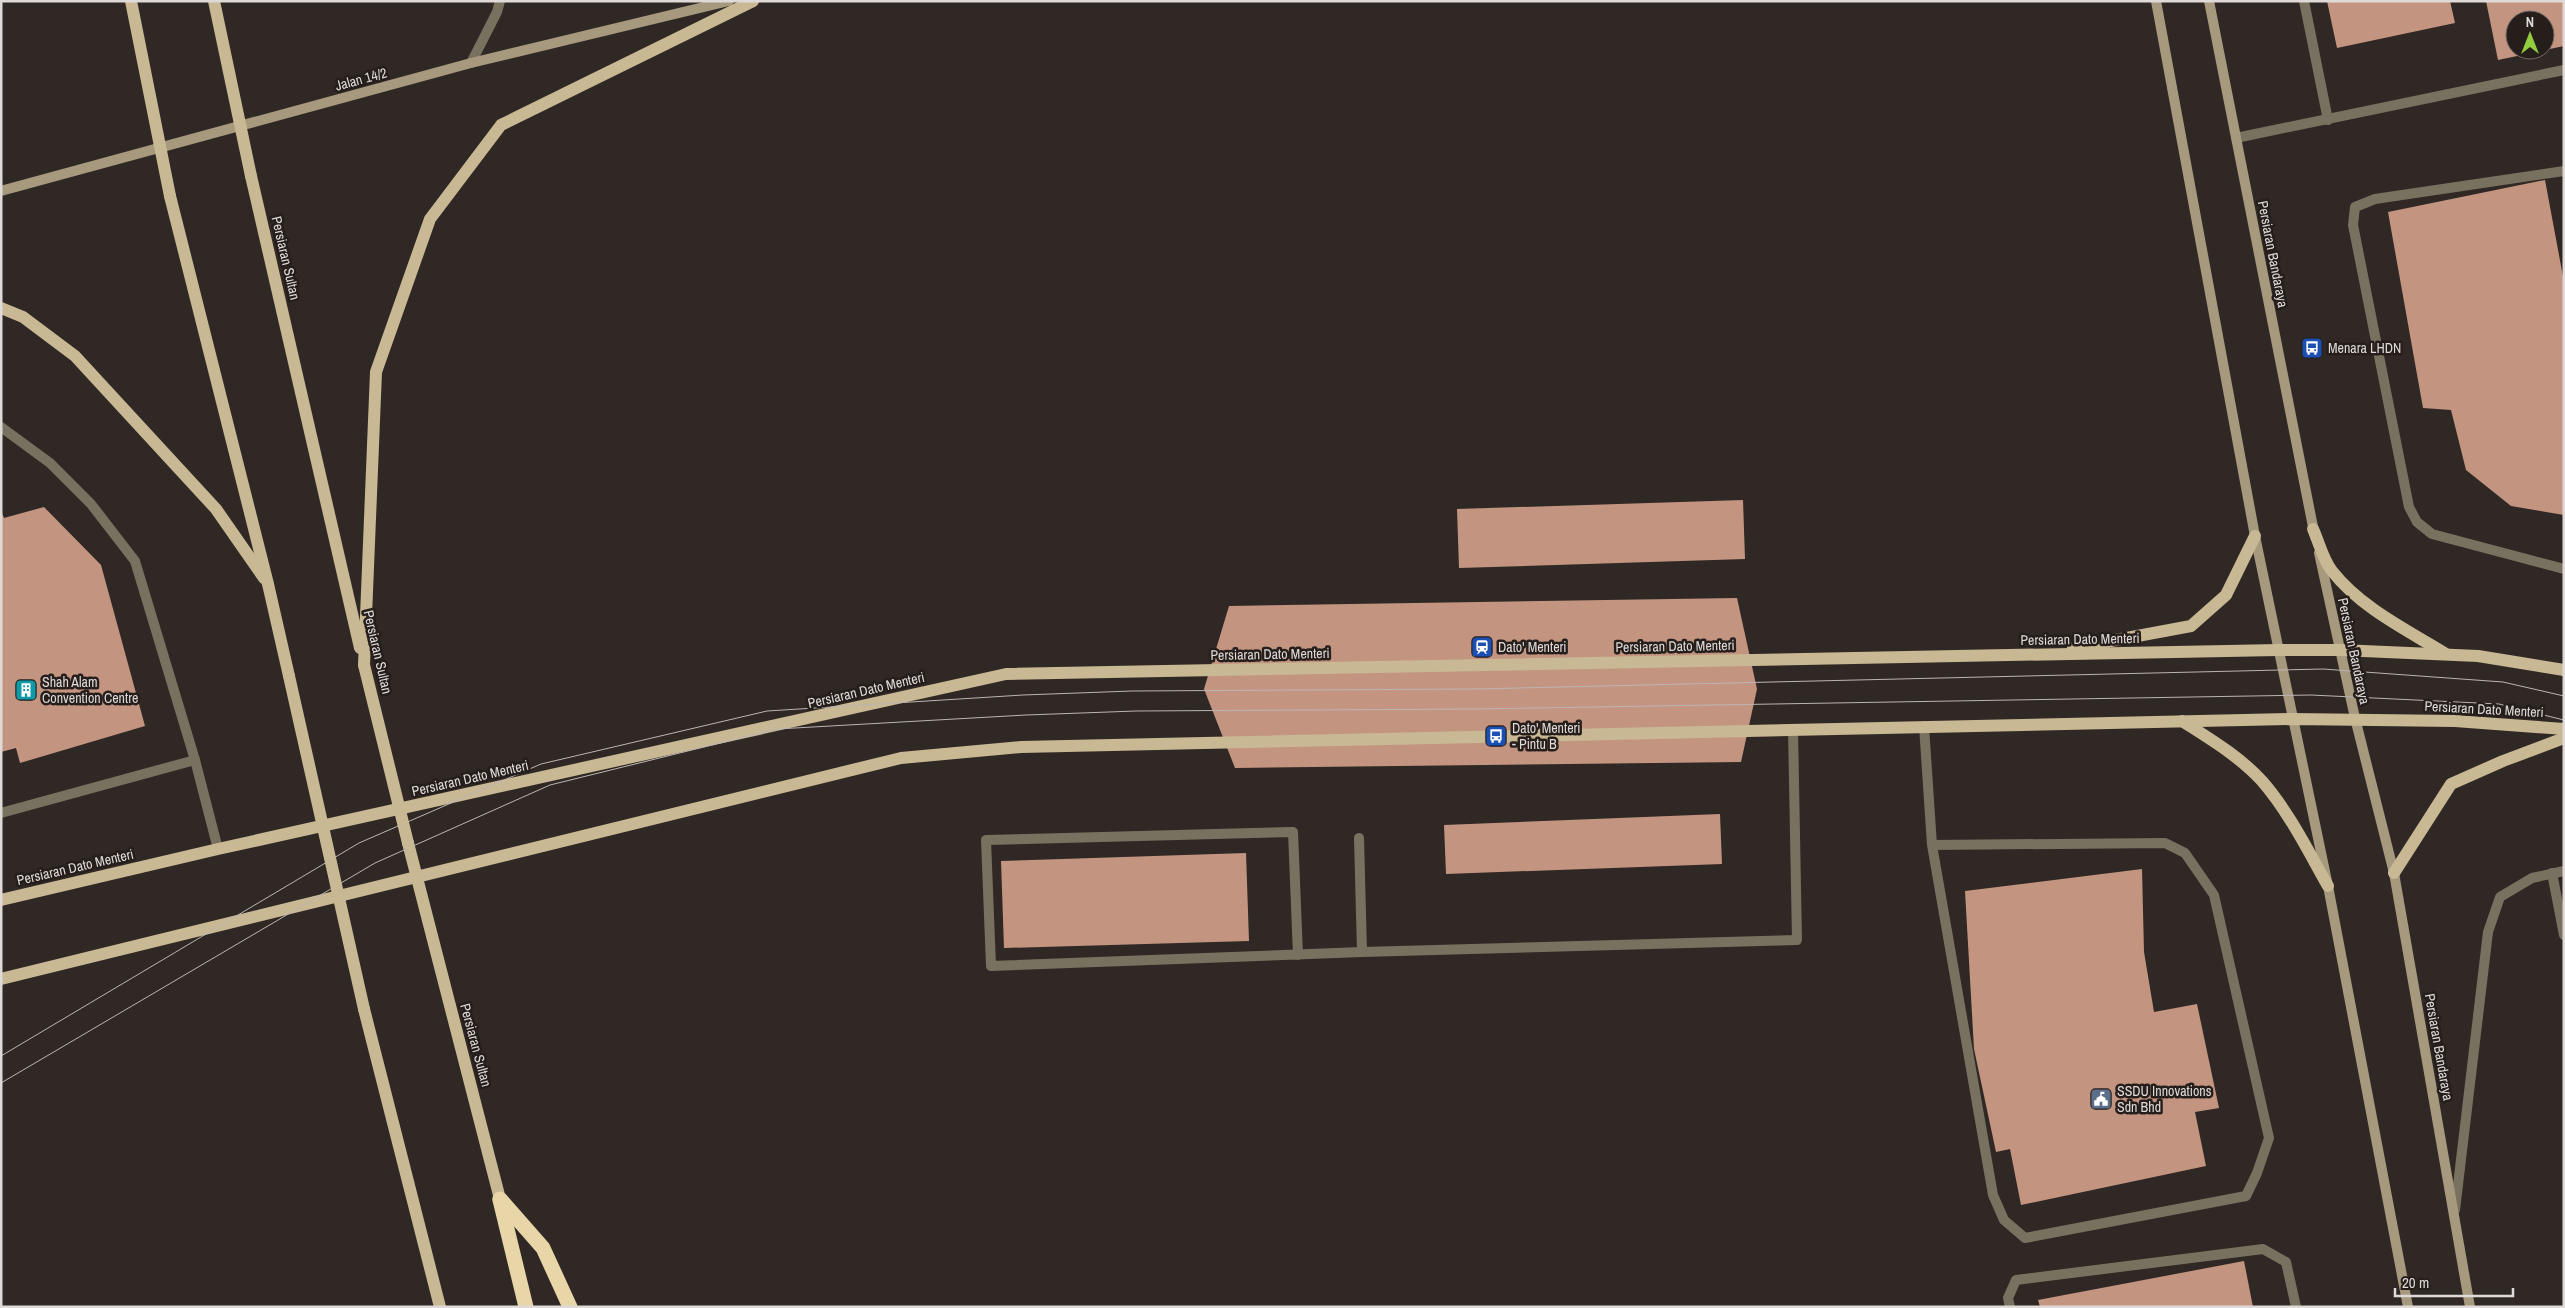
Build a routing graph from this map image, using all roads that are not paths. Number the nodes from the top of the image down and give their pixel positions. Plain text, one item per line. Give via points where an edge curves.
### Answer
1 (131, 1) edge
2 (214, 1) edge
3 (500, 1) edge
4 (729, 1) edge
5 (753, 1) edge
6 (2156, 1) edge
7 (2209, 1) edge
8 (2304, 1) edge
9 (471, 63) junction
10 (2564, 70) edge
11 (2328, 120) junction
12 (2236, 138) junction
13 (2564, 172) edge
14 (1, 191) edge
15 (1, 308) edge
16 (1, 427) edge
17 (2314, 529) junction
18 (2255, 536) junction
19 (2564, 569) edge
20 (268, 584) junction
21 (2278, 650) junction
22 (2340, 650) junction
23 (2036, 655) junction
24 (2448, 655) junction
25 (364, 665) junction
26 (2564, 670) edge
27 (2355, 718) junction
28 (2292, 719) junction
29 (2182, 720) junction
30 (1924, 726) junction
31 (1793, 729) junction
32 (2564, 729) edge
33 (2564, 738) edge
34 (194, 760) junction
35 (1, 813) edge
36 (1358, 838) dead end
37 (1932, 845) junction
38 (218, 849) junction
39 (2564, 871) edge
40 (2394, 873) junction
41 (2552, 873) junction
42 (2328, 886) junction
43 (1, 900) edge
44 (2564, 935) edge
45 (1362, 952) junction
46 (1298, 955) junction
47 (1, 979) edge
48 (500, 1199) junction
49 (2454, 1215) junction
50 (440, 1307) edge
51 (526, 1307) edge
52 (570, 1307) edge
53 (2010, 1307) edge
54 (2296, 1307) edge
55 (2408, 1307) edge
56 (2470, 1307) edge

1 - 20 main road, bridge via 170,196
2 - 25 main road, Persiaran Sultan, bridge
3 - 9 lane
4 - 9 main road, Jalan 14/2
5 - 25 main road via 501,125 430,219 376,372
6 - 18 main road
7 - 12 main road, Persiaran Bandaraya
8 - 11 lane
9 - 14 main road, Jalan 14/2
10 - 11 lane
11 - 12 lane
12 - 17 main road, Persiaran Bandaraya
13 - 19 lane via 2375,199 2355,207 2353,225 2409,507 2417,522 2432,534
15 - 20 main road via 23,317 75,356 216,509
16 - 34 lane via 50,463 91,504 135,561
17 - 22 main road, Persiaran Bandaraya
17 - 24 main road via 2331,570 2357,596
18 - 21 main road
18 - 23 main road via 2226,594 2191,626
20 - 50 main road, bridge via 364,1009
21 - 22 main road, Persiaran Dato Menteri
21 - 23 main road, Persiaran Dato Menteri
21 - 28 main road
22 - 24 main road, Persiaran Dato Menteri
22 - 27 main road, Persiaran Bandaraya
23 - 38 main road, Persiaran Dato Menteri via 1006,674
24 - 26 main road, Persiaran Dato Menteri via 2478,656
25 - 48 main road, Persiaran Sultan, bridge
27 - 28 main road, Persiaran Dato Menteri
27 - 32 main road, Persiaran Dato Menteri
27 - 40 main road, Persiaran Bandaraya
28 - 29 main road, Persiaran Dato Menteri
28 - 42 main road
29 - 30 main road, Persiaran Dato Menteri
29 - 42 main road via 2231,752 2262,781 2283,808
30 - 31 main road, Persiaran Dato Menteri
30 - 37 lane
31 - 45 lane via 1798,940
31 - 47 main road, Persiaran Dato Menteri via 1021,747 901,758
33 - 40 main road via 2451,784
34 - 35 lane
34 - 38 lane
36 - 45 lane
37 - 37 lane via 2164,843 2185,853 2214,895 2269,1138 2246,1196 2025,1238 2004,1220 1993,1195
38 - 43 main road, Persiaran Dato Menteri
39 - 41 lane
40 - 49 main road, Persiaran Bandaraya
41 - 44 lane
41 - 49 lane via 2532,878 2500,897 2488,932
42 - 55 main road
45 - 46 lane
46 - 46 lane via 991,966 986,840 1292,832
48 - 51 highway, Persiaran Sultan
48 - 52 highway via 543,1248
49 - 56 main road, Persiaran Bandaraya
53 - 54 lane via 2008,1298 2016,1280 2263,1249 2286,1262

